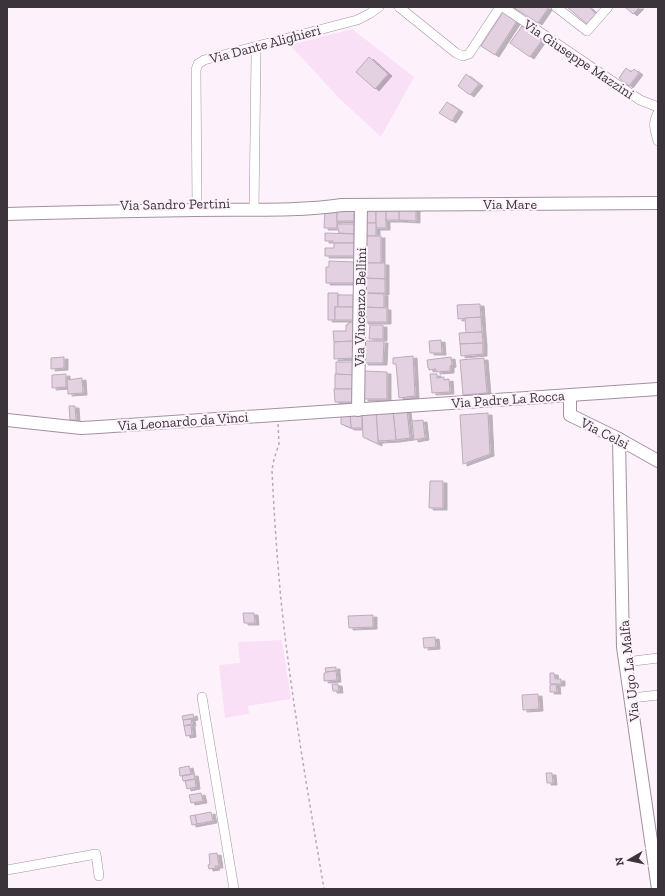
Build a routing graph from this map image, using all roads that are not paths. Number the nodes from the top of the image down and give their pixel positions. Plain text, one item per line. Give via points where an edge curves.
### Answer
1 (379, 7) edge
2 (399, 7) edge
3 (502, 7) edge
4 (556, 7) edge
5 (602, 9) edge
6 (254, 47) junction
7 (658, 107) edge
8 (658, 113) edge
9 (658, 141) edge
10 (658, 203) edge
11 (361, 205) junction
12 (7, 206) edge
13 (198, 206) junction
14 (254, 207) junction
15 (7, 214) edge
16 (658, 389) edge
17 (570, 395) junction
18 (358, 410) junction
19 (7, 420) edge
20 (619, 439) junction
21 (658, 460) edge
22 (658, 658) edge
23 (626, 662) junction
24 (658, 695) edge
25 (202, 696) dead end
26 (632, 698) junction
27 (653, 824) edge
28 (7, 870) edge
29 (100, 876) dead end
30 (657, 881) edge
31 (234, 889) edge

1 - 6 street, Via Dante Alighieri via 357,20
2 - 3 street via 463,56 469,54
3 - 7 street, Via Giuseppe Mazzini via 640,100
4 - 5 street via 587,31
6 - 13 street, Via Dante Alighieri via 204,60 198,64
6 - 14 street
8 - 9 street via 653,126
10 - 11 street, Via Mare
11 - 14 street, Via Sandro Pertini via 324,202
11 - 18 street, Via Vincenzo Bellini
12 - 13 street, Via Sandro Pertini
13 - 14 street, Via Sandro Pertini
13 - 15 street, Via Sandro Pertini
16 - 17 street, Via Padre La Rocca
17 - 18 street, Via Padre La Rocca
17 - 20 street, Via Celsi via 570,415
18 - 19 street, Via Leonardo da Vinci via 81,428
20 - 21 street, Via Celsi
20 - 23 street, Via Ugo La Malfa
22 - 23 street
23 - 26 street, Via Ugo La Malfa
24 - 26 street
25 - 31 street
26 - 27 street, Via Ugo La Malfa
27 - 30 street, Via Ugo La Malfa
28 - 29 street via 96,854

